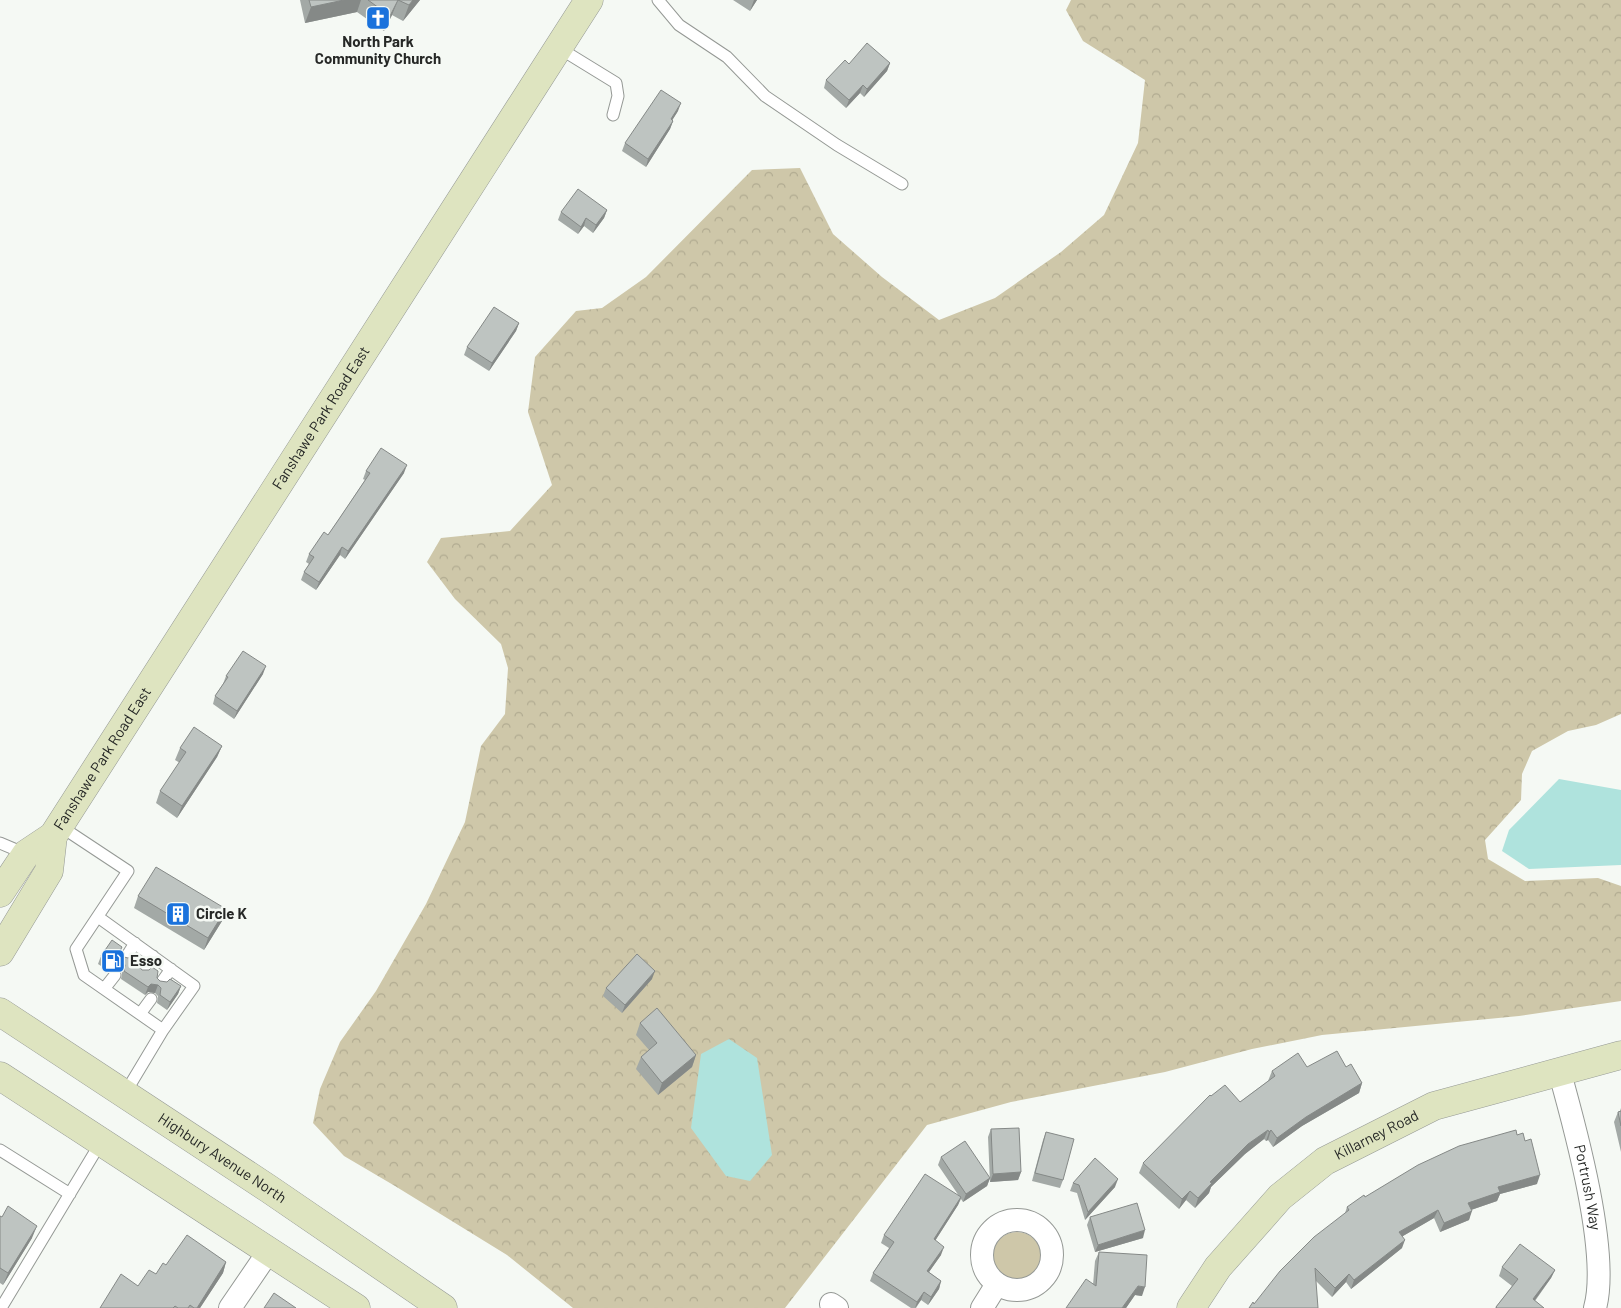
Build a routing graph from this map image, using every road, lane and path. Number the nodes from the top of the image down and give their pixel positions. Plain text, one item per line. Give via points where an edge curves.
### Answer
1 (589, 0) edge
2 (658, 0) edge
3 (559, 48) junction
4 (614, 115) dead end
5 (902, 184) dead end
6 (57, 831) junction
7 (0, 843) edge
8 (26, 854) junction
9 (0, 893) edge
10 (98, 917) junction
11 (135, 943) junction
12 (0, 952) edge
13 (153, 956) junction
14 (125, 959) edge
15 (171, 969) junction
16 (143, 971) edge
17 (114, 975) dead end
18 (161, 983) edge
19 (104, 989) junction
20 (151, 998) dead end
21 (0, 1012) edge
22 (140, 1014) junction
23 (163, 1030) junction
24 (1621, 1055) edge
25 (1558, 1070) junction
26 (0, 1076) edge
27 (124, 1095) junction
28 (101, 1142) junction
29 (0, 1150) edge
30 (70, 1194) junction
31 (269, 1251) junction
32 (997, 1284) dead end
33 (2, 1308) edge
34 (230, 1308) edge
35 (356, 1308) edge
36 (443, 1308) edge
37 (982, 1308) edge
38 (1191, 1308) edge
39 (1595, 1308) edge

1 - 3 main road, Fanshawe Park Road East
2 - 5 lane via 679,25 727,57 765,96
3 - 4 lane via 616,83 618,96
3 - 6 main road, Fanshawe Park Road East
6 - 8 main road, Fanshawe Park Road East
6 - 10 lane via 128,871
6 - 12 main road, Fanshawe Park Road East via 49,871
7 - 8 lane
8 - 9 main road, Fanshawe Park Road East
10 - 11 lane
10 - 19 lane via 76,949 84,974
11 - 13 lane
11 - 14 lane
13 - 15 lane
13 - 16 lane
15 - 18 lane
15 - 23 lane via 194,986
17 - 19 lane
19 - 22 lane
20 - 22 lane
21 - 27 main road, Highbury Avenue North
22 - 23 lane
23 - 27 lane
24 - 25 main road, Killarney Road
25 - 38 main road, Killarney Road via 1434,1106 1325,1161 1280,1197 1218,1267
25 - 39 street, Portrush Way via 1594,1217 1600,1291
26 - 28 main road
27 - 36 main road, Highbury Avenue North
28 - 30 lane
28 - 31 main road
29 - 30 lane
30 - 33 lane
31 - 34 street
31 - 35 main road
32 - 37 street

